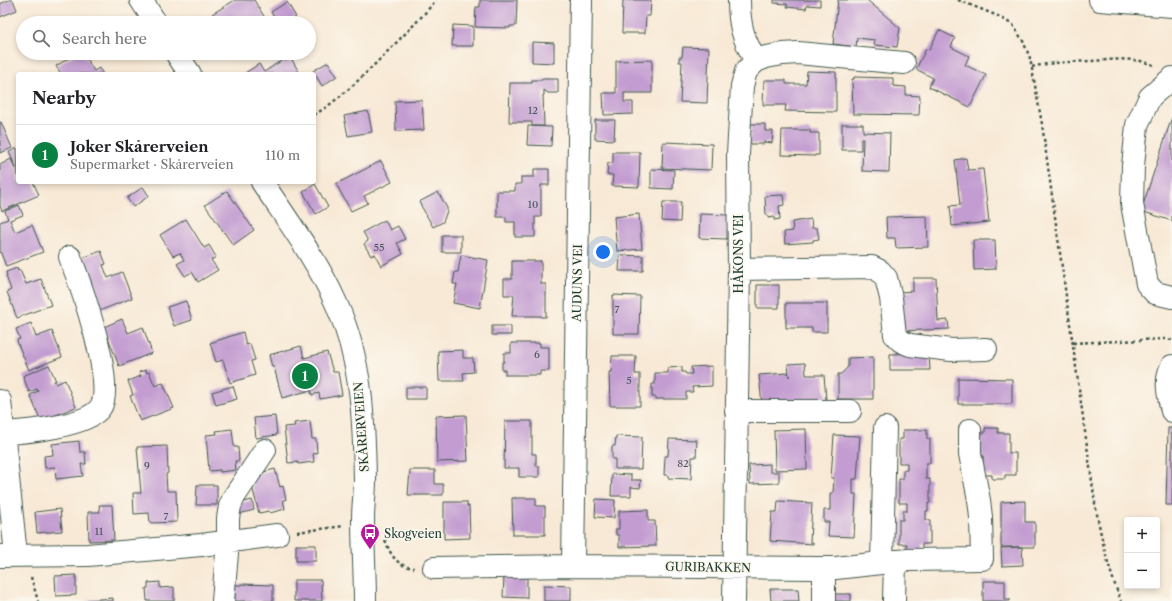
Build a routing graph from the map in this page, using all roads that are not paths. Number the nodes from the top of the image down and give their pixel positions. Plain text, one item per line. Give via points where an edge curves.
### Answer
1 (141, 0) edge
2 (581, 0) edge
3 (739, 0) edge
4 (1100, 0) edge
5 (1172, 6) edge
6 (151, 16) edge
7 (181, 60) edge
8 (756, 61) junction
9 (904, 63) dead end
10 (189, 72) edge
11 (1172, 78) edge
12 (263, 184) edge
13 (70, 257) dead end
14 (739, 268) junction
15 (1172, 297) edge
16 (986, 349) dead end
17 (1172, 366) edge
18 (0, 401) edge
19 (736, 411) junction
20 (850, 411) dead end
21 (1172, 411) edge
22 (885, 428) dead end
23 (970, 430) dead end
24 (4, 433) junction
25 (265, 450) dead end
26 (277, 535) road end
27 (228, 541) junction
28 (8, 556) edge
29 (888, 562) junction
30 (573, 566) junction
31 (735, 567) junction
32 (434, 568) road end
33 (824, 568) junction
34 (223, 601) edge
35 (365, 601) edge
36 (734, 601) edge
37 (824, 601) edge
38 (894, 601) edge

1 - 6 main road
2 - 30 main road, AUDUNS VEI
3 - 8 main road via 743,37
4 - 5 main road
7 - 10 main road
8 - 9 main road via 766,57 798,53
8 - 14 main road, HÅKONS VEI via 746,71 743,79 738,154
11 - 15 main road via 1150,97 1137,125 1132,204 1148,284 1155,293
12 - 35 main road, SKÅRERVEIEN via 328,286 354,354 363,411
13 - 24 main road via 87,304 104,374 101,407 91,416 72,423
14 - 16 main road via 872,267 886,278 895,335 901,341 910,345 945,349
14 - 19 main road, HÅKONS VEI
17 - 21 main road via 1168,381
18 - 24 main road
19 - 20 main road
19 - 31 main road, HÅKONS VEI
22 - 29 main road
23 - 29 main road, GURIBAKKEN via 970,454 981,517 982,559
24 - 28 main road
25 - 27 main road via 230,506
26 - 27 main road
27 - 28 main road via 88,555
27 - 34 main road
29 - 33 main road, GURIBAKKEN
29 - 38 main road
30 - 31 main road, GURIBAKKEN
30 - 32 main road, GURIBAKKEN
31 - 33 main road, GURIBAKKEN
31 - 36 main road, HÅKONS VEI
33 - 37 main road

